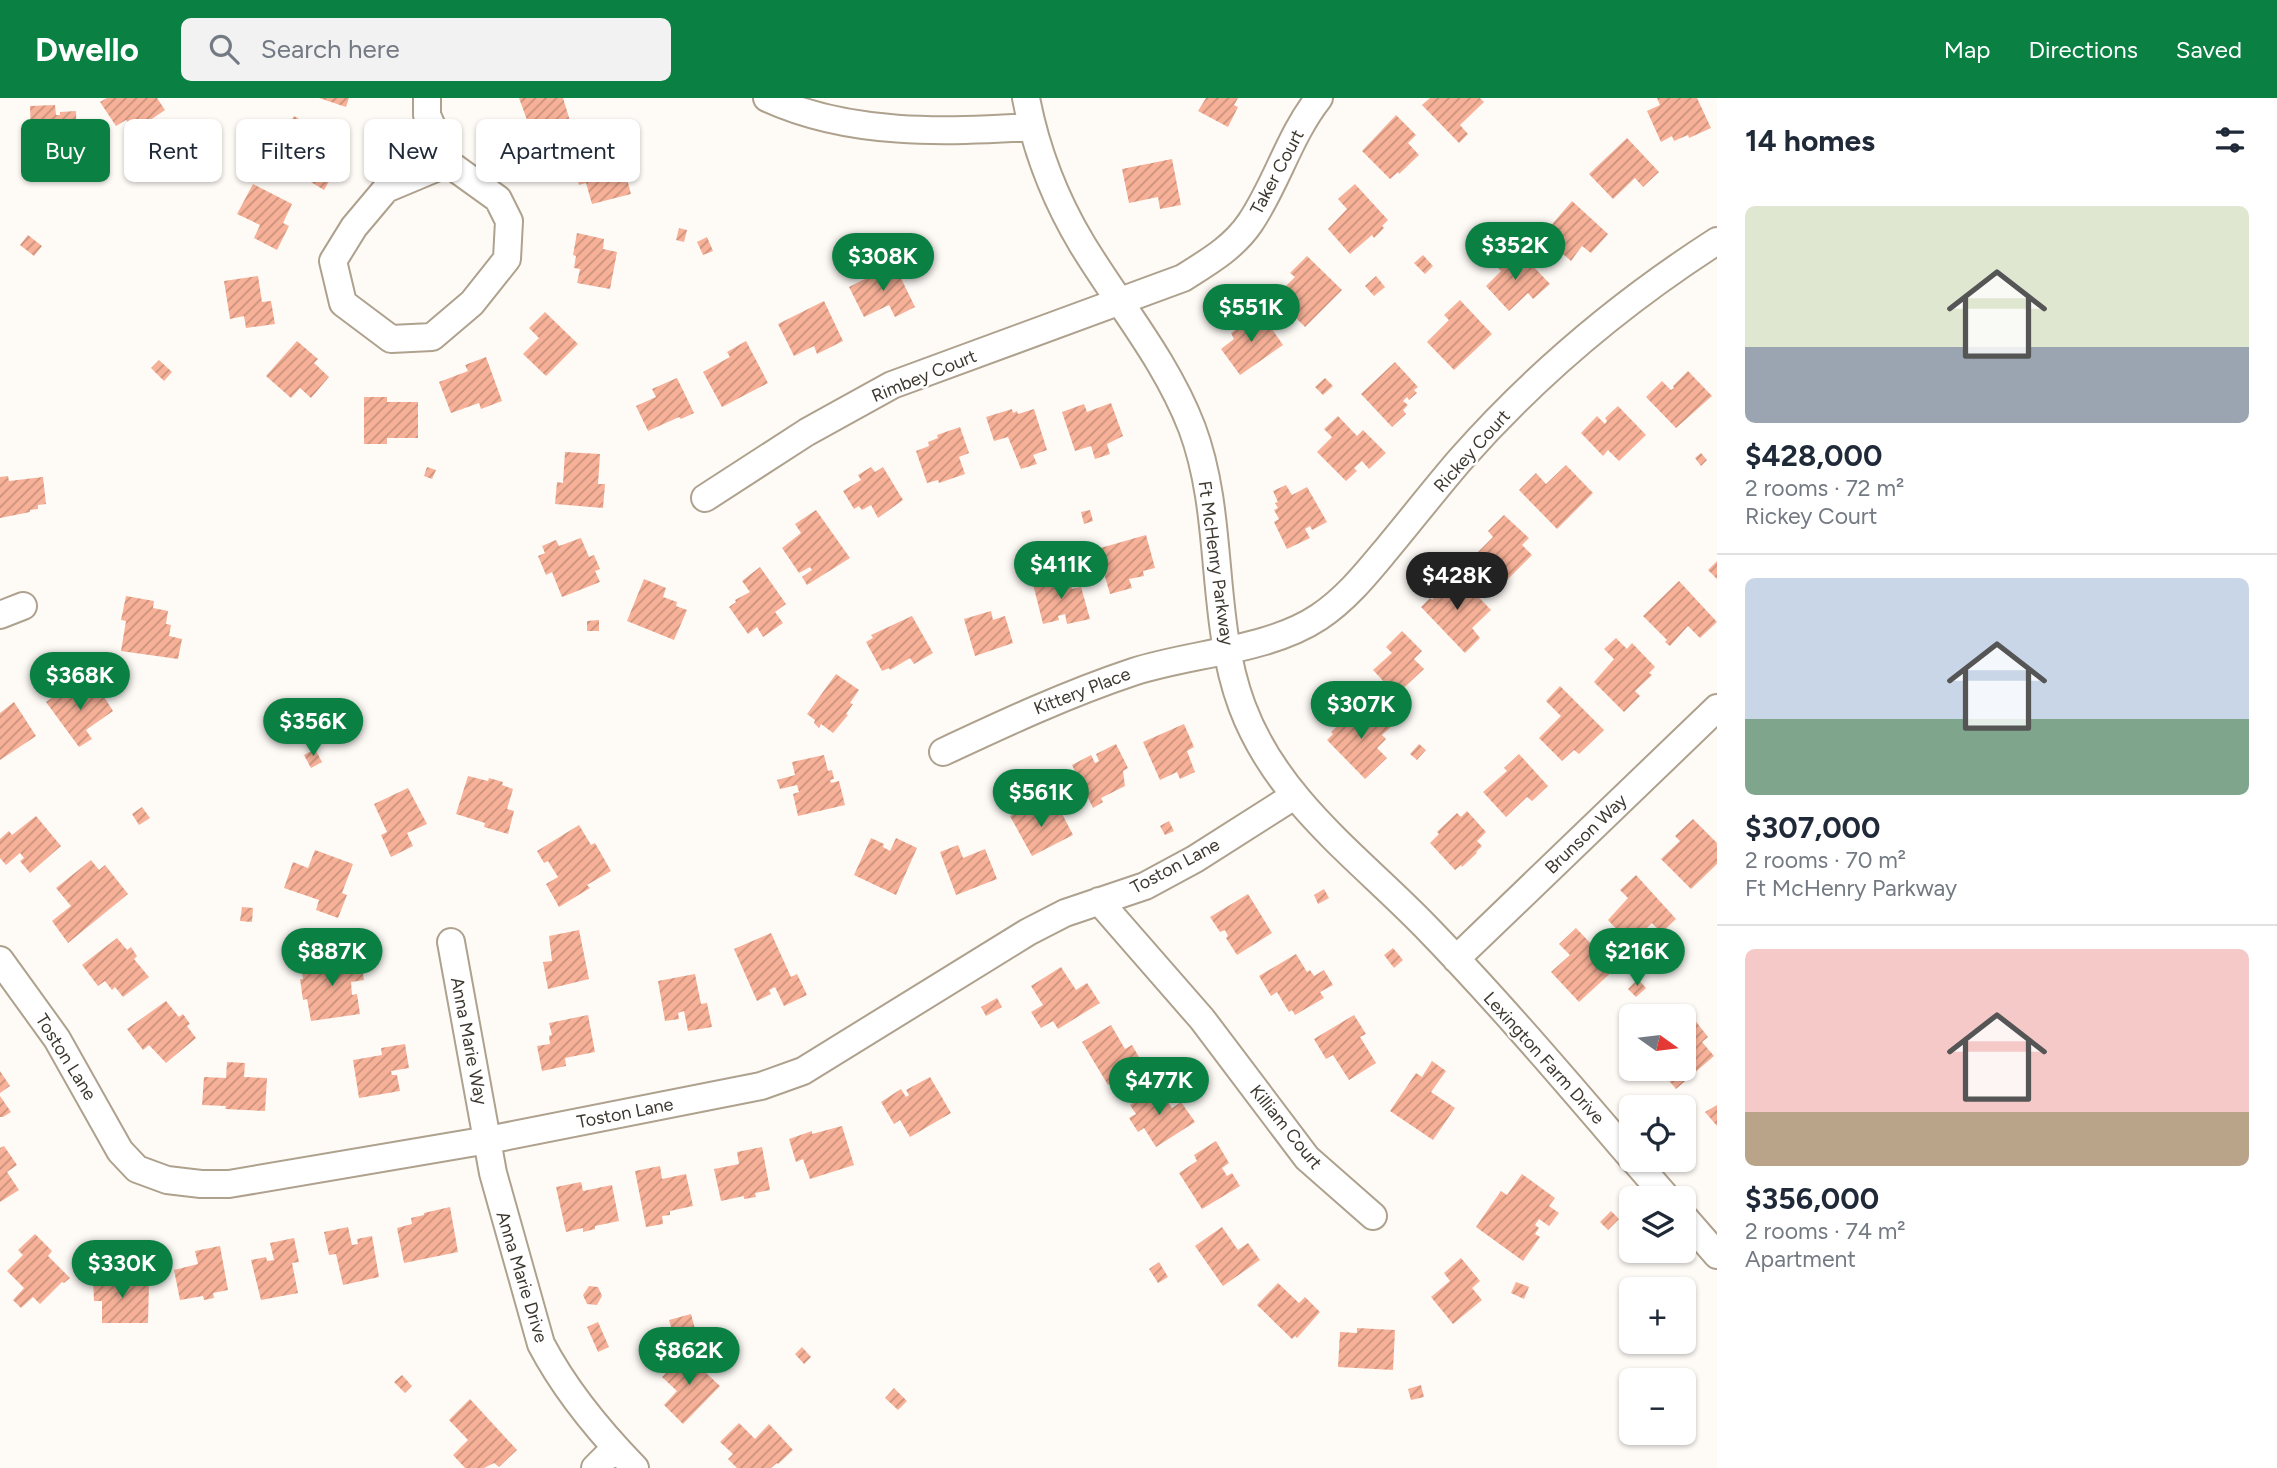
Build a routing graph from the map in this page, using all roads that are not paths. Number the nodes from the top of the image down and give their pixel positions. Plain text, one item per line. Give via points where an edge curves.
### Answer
1 (427, 98) edge
2 (767, 98) edge
3 (1027, 98) edge
4 (1319, 98) edge
5 (429, 119) edge
6 (1032, 127) junction
7 (447, 163) joint
8 (1717, 242) edge
9 (1121, 303) junction
10 (705, 498) dead end
11 (1228, 649) junction
12 (1717, 708) edge
13 (943, 752) dead end
14 (1294, 796) junction
15 (1099, 901) junction
16 (451, 942) dead end
17 (0, 960) edge
18 (1456, 960) junction
19 (488, 1140) junction
20 (1619, 1142) edge
21 (1645, 1172) edge
22 (1657, 1186) edge
23 (1373, 1216) dead end
24 (1696, 1231) edge
25 (1717, 1255) edge
26 (615, 1448) junction
27 (595, 1468) edge
28 (635, 1468) edge

1 - 5 street
2 - 6 street via 834,121 898,130
3 - 6 street, Ft McHenry Parkway
4 - 9 street, Taker Court via 1249,224 1226,251 1183,278
6 - 9 street, Ft McHenry Parkway via 1068,219
7 - 7 street via 386,189 333,261 343,303 391,339 432,337 472,303 507,258 509,221 498,199
8 - 11 street, Rickey Court via 1670,272 1555,363 1460,461 1345,597 1290,633
9 - 10 street, Rimbey Court via 892,385 807,432
9 - 11 street, Ft McHenry Parkway via 1163,367 1192,428 1206,482
11 - 13 street, Kittery Place via 1135,671 1037,707
11 - 14 street, Ft McHenry Parkway via 1236,688 1255,735
12 - 18 street, Brunson Way
14 - 15 street, Toston Lane via 1145,886
14 - 18 street, Ft McHenry Parkway
15 - 19 street, Toston Lane via 1028,932 803,1071 761,1086
15 - 23 street, Killiam Court via 1202,1019 1307,1158
16 - 19 street, Anna Marie Way
17 - 19 street, Toston Lane via 57,1039 120,1151 137,1169 167,1180 229,1184
18 - 20 street, Lexington Farm Drive
19 - 26 street, Anna Marie Drive via 500,1204 541,1343 577,1403
21 - 22 street, Lexington Farm Drive
24 - 25 street
26 - 27 street
26 - 28 street, Anna Marie Drive

